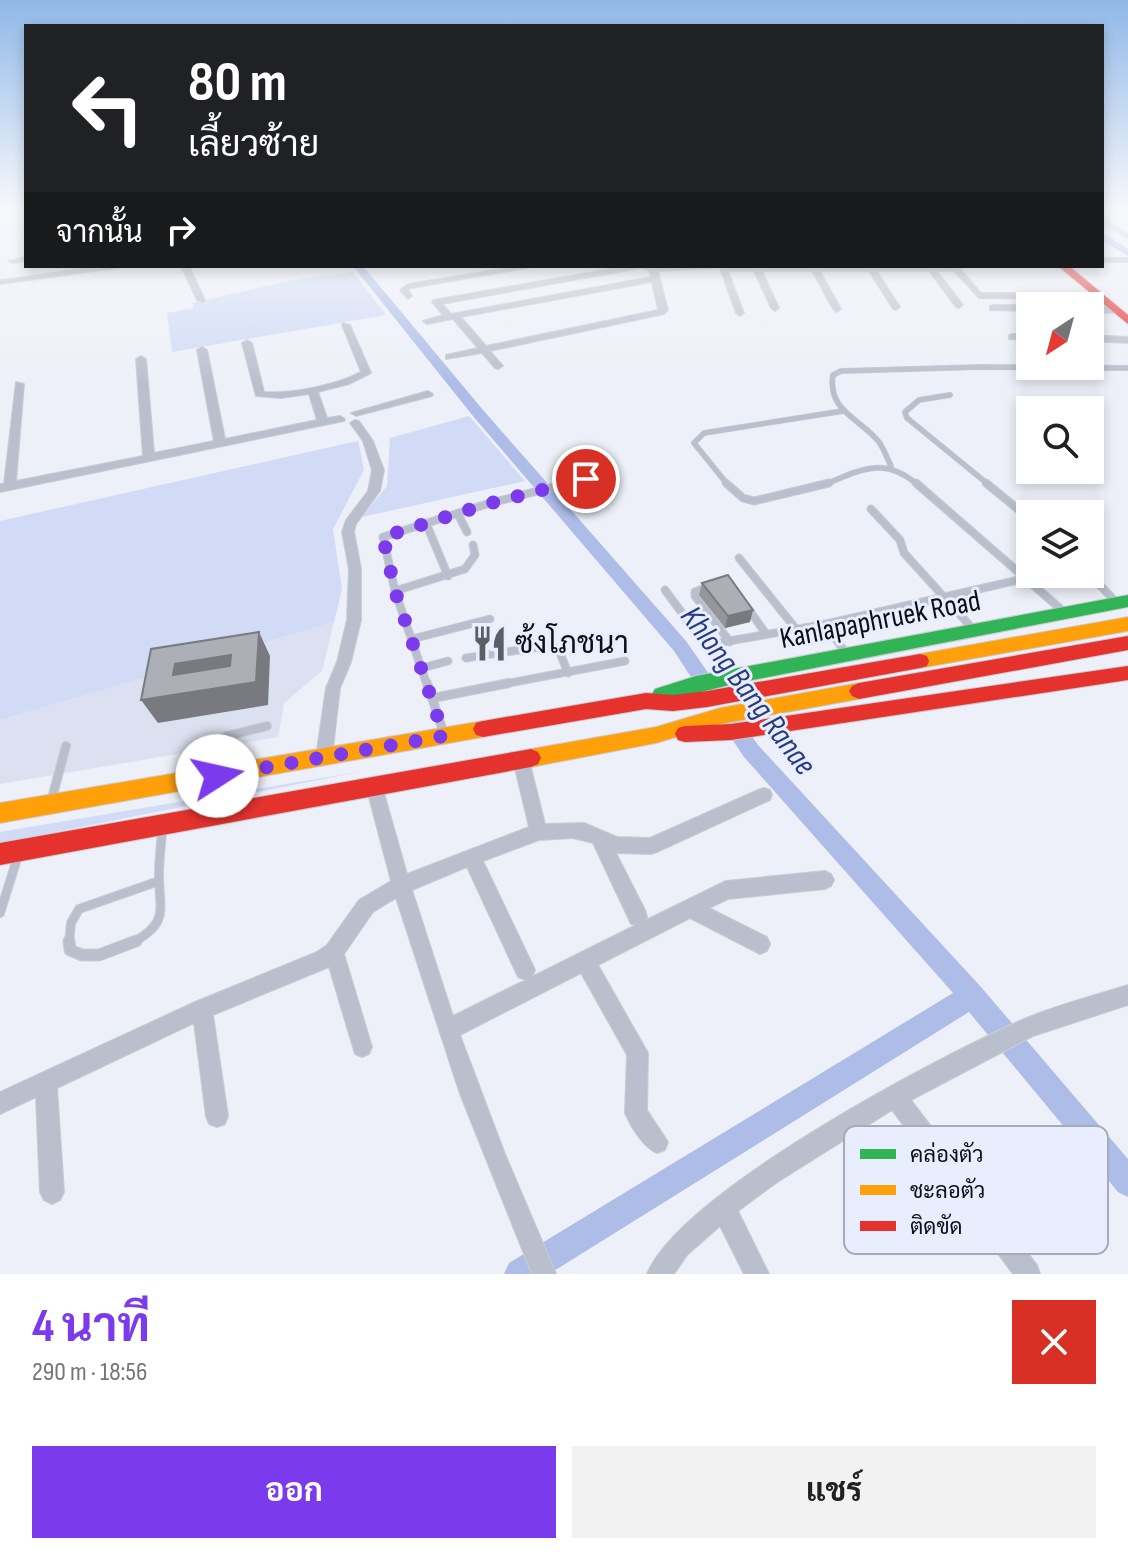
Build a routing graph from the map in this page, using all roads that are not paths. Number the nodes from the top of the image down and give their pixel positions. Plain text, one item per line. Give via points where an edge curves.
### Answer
1 (186, 268) edge
2 (449, 268) edge
3 (522, 268) edge
4 (630, 268) edge
5 (644, 268) edge
6 (702, 268) edge
7 (727, 268) edge
8 (744, 268) edge
9 (930, 268) junction
10 (958, 268) edge
11 (1065, 268) edge
12 (75, 269) edge
13 (757, 269) junction
14 (815, 269) junction
15 (871, 269) junction
16 (654, 274) junction
17 (453, 279) junction
18 (3, 282) dead end
19 (1016, 295) edge
20 (408, 296) dead end
21 (201, 300) dead end
22 (959, 305) dead end
23 (896, 307) dead end
24 (775, 308) dead end
25 (993, 308) dead end
26 (1016, 308) edge
27 (837, 309) dead end
28 (740, 313) dead end
29 (1121, 315) edge
30 (452, 316) junction
31 (427, 321) dead end
32 (346, 325) dead end
33 (1012, 337) dead end
34 (1016, 337) edge
35 (1104, 339) edge
36 (1128, 340) edge
37 (247, 343) dead end
38 (486, 349) junction
39 (202, 350) dead end
40 (449, 357) dead end
41 (141, 359) dead end
42 (498, 366) dead end
43 (1128, 368) edge
44 (19, 384) dead end
45 (312, 389) junction
46 (428, 394) dead end
47 (950, 395) dead end
48 (843, 411) junction
49 (356, 418) junction
50 (323, 422) junction
51 (220, 443) junction
52 (149, 458) junction
53 (891, 466) junction
54 (609, 473) dead end
55 (5, 487) edge
56 (1016, 508) edge
57 (871, 509) dead end
58 (458, 514) junction
59 (426, 523) junction
60 (467, 532) dead end
61 (473, 545) dead end
62 (739, 558) dead end
63 (1016, 573) edge
64 (448, 576) junction
65 (1016, 580) edge
66 (719, 582) edge
67 (1104, 586) edge
68 (1034, 588) edge
69 (665, 590) dead end
70 (395, 591) junction
71 (943, 596) junction
72 (742, 600) edge
73 (1123, 602) edge
74 (1065, 613) junction
75 (490, 619) dead end
76 (826, 624) junction
77 (1128, 624) edge
78 (796, 629) junction
79 (973, 629) junction
80 (766, 634) junction
81 (412, 639) junction
82 (730, 642) junction
83 (1119, 645) edge
84 (846, 654) junction
85 (466, 658) dead end
86 (448, 661) dead end
87 (625, 661) dead end
88 (422, 668) junction
89 (568, 673) junction
90 (1128, 673) edge
91 (728, 686) junction
92 (433, 698) junction
93 (267, 726) dead end
94 (656, 735) junction
95 (444, 736) junction
96 (66, 746) dead end
97 (324, 757) junction
98 (521, 760) junction
99 (217, 776) junction
100 (374, 786) junction
101 (764, 795) dead end
102 (50, 804) junction
103 (0, 813) edge
104 (162, 826) junction
105 (539, 832) junction
106 (600, 839) junction
107 (20, 850) junction
108 (0, 854) edge
109 (472, 858) junction
110 (825, 880) dead end
111 (159, 881) junction
112 (400, 886) junction
113 (690, 908) junction
114 (0, 913) edge
115 (638, 917) dead end
116 (760, 944) dead end
117 (334, 952) junction
118 (585, 961) junction
119 (525, 970) dead end
120 (1128, 995) edge
121 (202, 1009) junction
122 (448, 1030) junction
123 (362, 1047) dead end
124 (46, 1083) junction
125 (894, 1095) junction
126 (0, 1103) edge
127 (217, 1116) dead end
128 (847, 1126) edge
129 (917, 1126) edge
130 (844, 1128) edge
131 (657, 1142) dead end
132 (52, 1192) dead end
133 (723, 1207) junction
134 (1013, 1254) edge
135 (544, 1274) edge
136 (659, 1274) edge
137 (757, 1274) edge
138 (1028, 1274) edge

1 - 21 street
2 - 17 street
3 - 17 street
4 - 30 street via 436,302
5 - 16 street
6 - 16 street
7 - 28 street via 722,270
8 - 13 street
9 - 10 street
9 - 15 street
9 - 22 street
10 - 19 street via 979,295
11 - 29 main road
12 - 18 street
13 - 14 street
13 - 24 street
14 - 15 street
14 - 27 street
15 - 23 street
16 - 30 street
16 - 38 street via 661,312
17 - 20 street via 408,286
25 - 26 street
30 - 31 street
30 - 38 street
32 - 45 street via 366,373
33 - 34 street
35 - 36 street
37 - 45 street via 260,394
38 - 40 street
38 - 42 street
39 - 51 street
41 - 52 street
43 - 48 lane via 841,371 830,384
44 - 55 street
45 - 50 street
46 - 49 street
47 - 56 lane via 909,404 907,418
48 - 53 lane via 878,441
48 - 53 lane via 716,429 694,443 747,500 820,487 874,465
49 - 50 street via 346,424 340,419
49 - 97 street via 378,470 374,491 348,532 355,569 354,620 333,688
50 - 51 street
51 - 52 street
52 - 55 street
53 - 63 lane
54 - 58 lane
57 - 71 lane
58 - 59 lane
58 - 60 lane
59 - 64 lane
59 - 70 lane via 383,537
61 - 64 lane via 472,563
62 - 78 lane
64 - 70 lane
65 - 71 lane
66 - 82 lane via 699,589 695,596
67 - 73 lane
68 - 74 lane
69 - 82 lane via 699,636 712,644
70 - 81 lane
71 - 76 lane
71 - 79 lane
72 - 80 lane
73 - 74 main road, Kanlapaphruek Road
74 - 79 main road, Kanlapaphruek Road
75 - 81 lane
76 - 78 lane
76 - 84 lane
77 - 91 main road, Kanlapaphruek Road
78 - 80 lane
79 - 84 main road, Kanlapaphruek Road
80 - 82 lane
81 - 88 lane
83 - 94 main road via 720,716
84 - 91 main road, Kanlapaphruek Road
85 - 89 lane via 552,645
86 - 88 lane
87 - 89 lane
88 - 92 lane
89 - 92 lane
90 - 94 main road via 731,732
91 - 95 main road, Kanlapaphruek Road
92 - 95 lane
93 - 99 lane via 219,743
94 - 98 main road
95 - 97 main road, Kanlapaphruek Road
96 - 102 lane
97 - 99 main road, Kanlapaphruek Road
98 - 100 main road
98 - 105 street
99 - 102 main road, Kanlapaphruek Road
100 - 104 main road
100 - 112 street
101 - 106 street via 651,846
102 - 103 main road, Kanlapaphruek Road
104 - 107 main road
104 - 111 lane
105 - 106 street via 584,831
105 - 109 street
106 - 115 street
107 - 108 main road
107 - 114 lane
109 - 112 street
109 - 119 street
110 - 113 street via 726,890
111 - 111 lane via 79,909 67,936 70,950 91,957 143,938 161,917
112 - 117 street via 366,906
112 - 122 street
113 - 116 street
113 - 118 street
117 - 121 street
117 - 123 street
118 - 122 street
118 - 131 street via 638,1053 636,1113
120 - 125 street via 1028,1028
121 - 124 street
121 - 127 street
122 - 135 street
124 - 126 street
124 - 132 street
125 - 128 street
125 - 129 street
130 - 133 street
133 - 136 street via 665,1260
133 - 137 street
134 - 138 street

